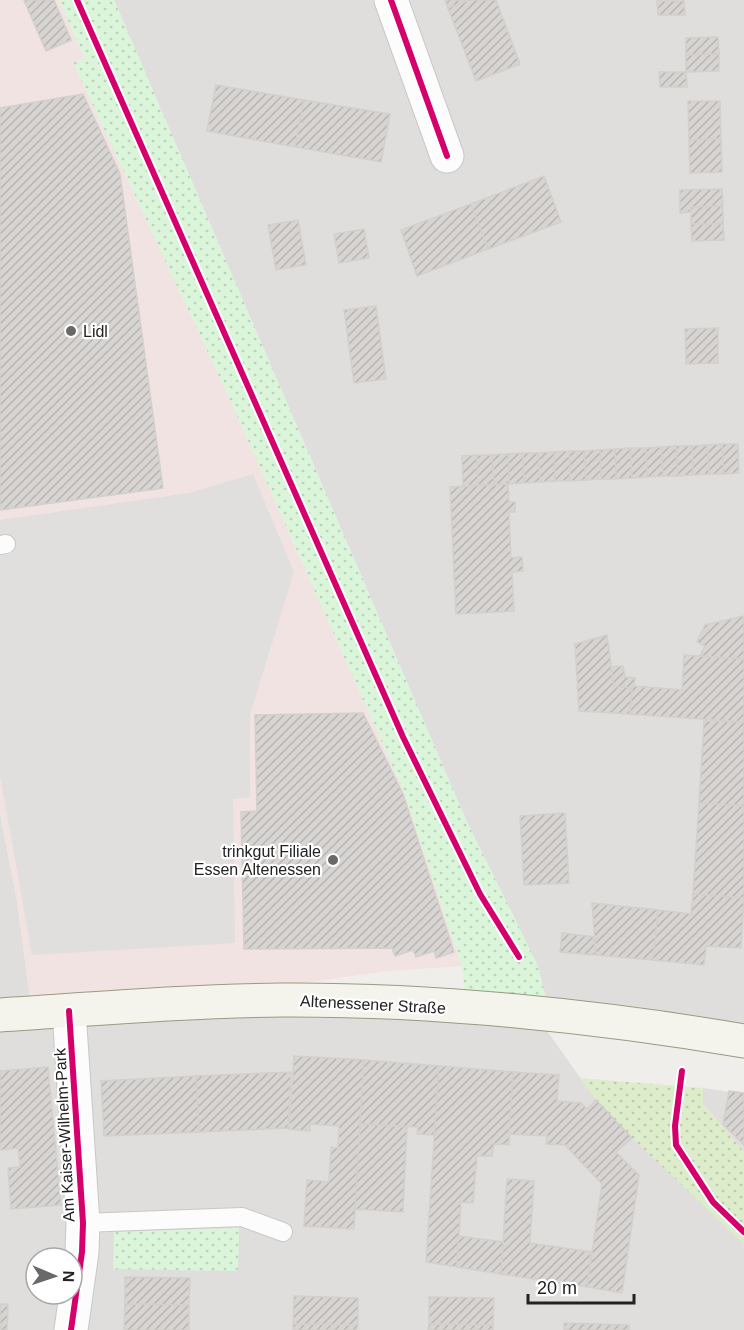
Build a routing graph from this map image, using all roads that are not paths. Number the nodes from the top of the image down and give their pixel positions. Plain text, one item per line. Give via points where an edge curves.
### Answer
1 (391, 0) edge
2 (447, 156) dead end
3 (69, 1011) junction
4 (0, 1014) edge
5 (744, 1041) edge
6 (83, 1223) junction
7 (283, 1232) dead end
8 (71, 1330) edge

1 - 2 street
3 - 4 main road, Altenessener Straße
3 - 5 main road, Altenessener Straße via 279,1000 372,1002 543,1015
3 - 6 street, Am Kaiser-Wilhelm-Park
6 - 7 lane via 242,1217
6 - 8 street, Am Kaiser-Wilhelm-Park

